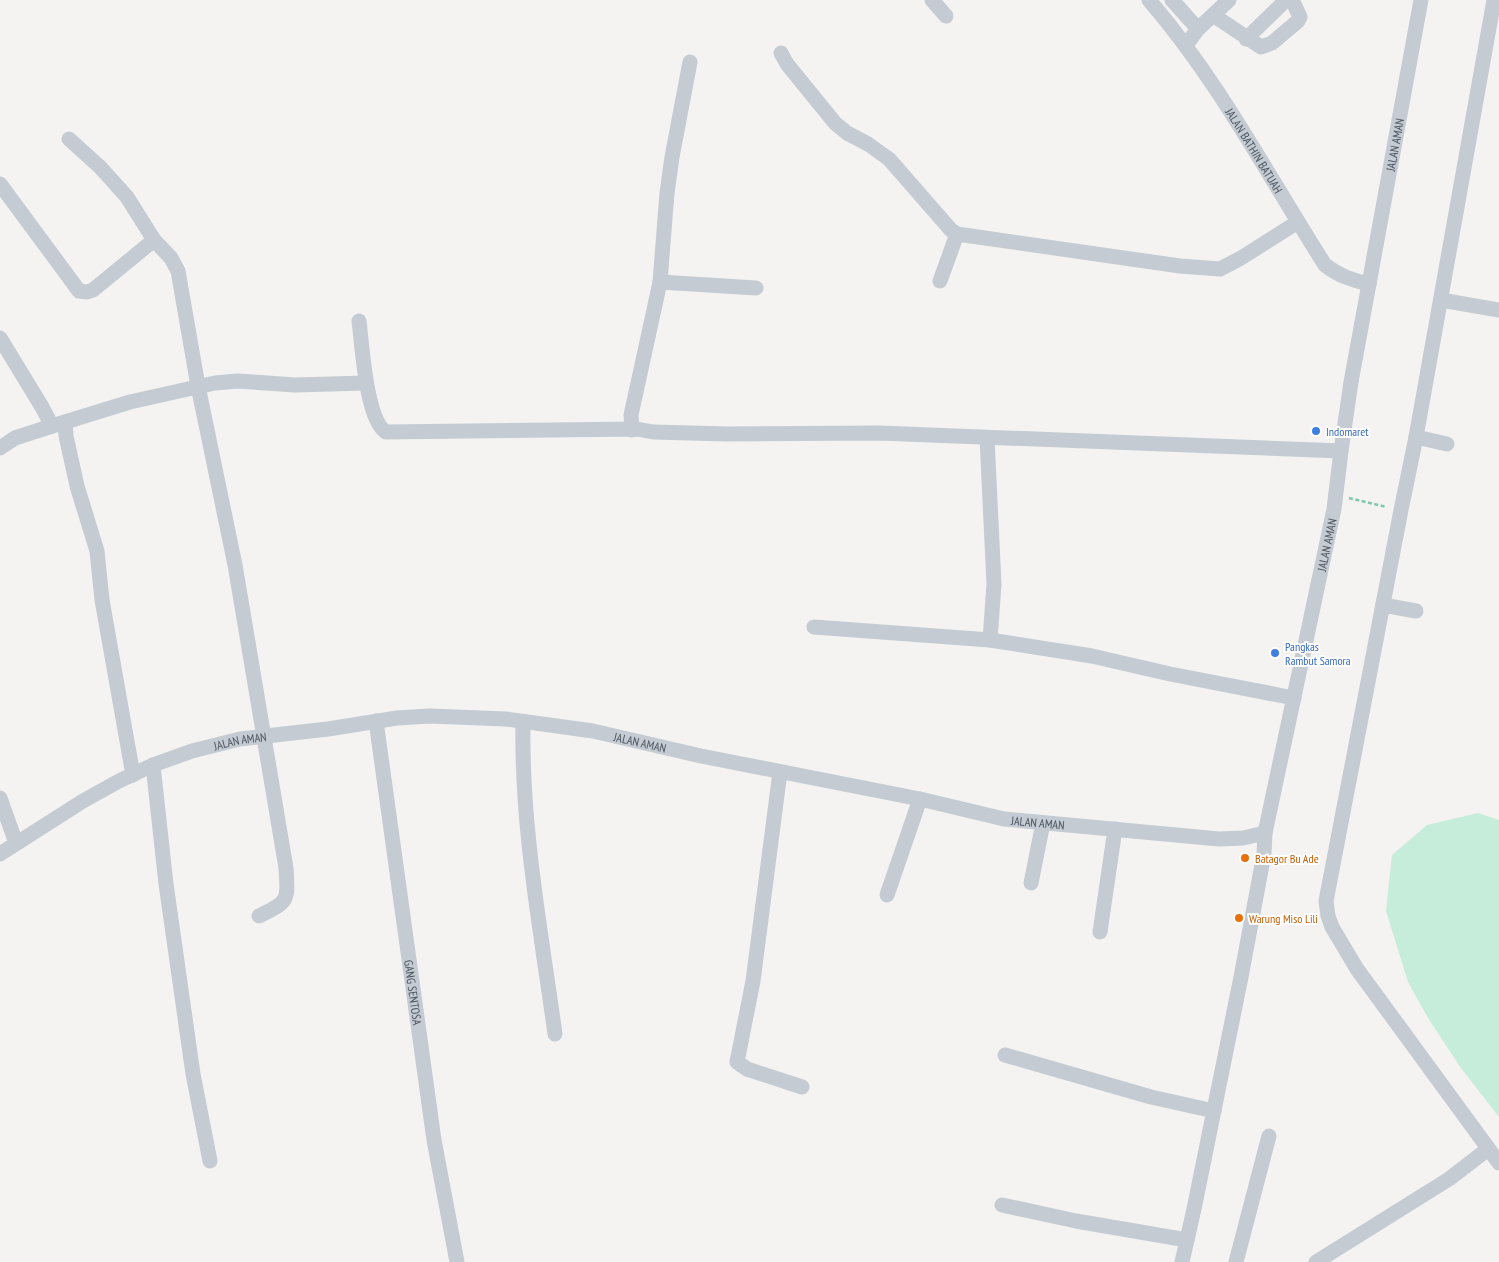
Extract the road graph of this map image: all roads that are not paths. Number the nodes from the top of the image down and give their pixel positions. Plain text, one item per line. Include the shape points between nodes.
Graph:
1 (932, 0) edge
2 (1149, 0) edge
3 (1172, 0) edge
4 (1230, 0) edge
5 (1286, 0) edge
6 (1290, 0) edge
7 (1420, 0) edge
8 (1494, 0) edge
9 (1213, 15) junction
10 (946, 16) dead end
11 (1198, 29) junction
12 (1246, 38) junction
13 (1186, 45) junction
14 (782, 53) dead end
15 (690, 62) dead end
16 (69, 139) dead end
17 (0, 184) edge
18 (1298, 222) junction
19 (957, 234) junction
20 (154, 240) junction
21 (940, 281) dead end
22 (660, 282) junction
23 (1369, 284) junction
24 (756, 288) dead end
25 (1441, 300) junction
26 (1499, 310) edge
27 (359, 320) dead end
28 (0, 338) edge
29 (366, 383) junction
30 (198, 386) junction
31 (59, 424) junction
32 (632, 430) junction
33 (1416, 437) junction
34 (987, 438) junction
35 (1447, 444) dead end
36 (0, 448) edge
37 (1340, 451) junction
38 (1383, 605) junction
39 (1416, 611) dead end
40 (814, 627) dead end
41 (990, 640) junction
42 (1294, 698) junction
43 (376, 721) junction
44 (522, 722) junction
45 (264, 737) junction
46 (153, 764) junction
47 (780, 772) junction
48 (132, 775) junction
49 (0, 798) edge
50 (920, 800) junction
51 (1043, 823) junction
52 (1115, 830) junction
53 (1265, 833) junction
54 (16, 843) junction
55 (0, 854) edge
56 (1031, 882) dead end
57 (887, 894) dead end
58 (259, 916) dead end
59 (1100, 932) dead end
60 (555, 1034) dead end
61 (1005, 1055) dead end
62 (802, 1087) dead end
63 (1214, 1111) junction
64 (1269, 1136) dead end
65 (1488, 1149) junction
66 (210, 1161) dead end
67 (1499, 1163) edge
68 (1002, 1205) dead end
69 (1187, 1240) junction
70 (457, 1262) edge
71 (1182, 1262) edge
72 (1236, 1262) edge
73 (1316, 1262) edge

1 - 10 street
2 - 13 street, JALAN BATHIN BATUAH
3 - 11 street
4 - 9 street
5 - 12 street
6 - 12 street via 1300,17 1272,43 1261,47
7 - 23 street, JALAN AMAN
8 - 25 street
9 - 11 street
9 - 12 street
11 - 13 street
13 - 18 street, JALAN BATHIN BATUAH via 1231,111
14 - 19 street via 787,64 835,123 889,159
15 - 22 street via 670,175
16 - 20 street via 127,197
17 - 20 street via 79,291 93,290
18 - 19 street via 1220,269
18 - 23 street, JALAN BATHIN BATUAH via 1325,265 1336,274
19 - 21 street
20 - 30 street via 172,258 178,271
22 - 24 street
22 - 32 street via 631,415
23 - 37 street, JALAN AMAN
25 - 26 street
25 - 33 street
27 - 29 street
28 - 31 street via 46,413
29 - 30 street via 295,385 238,382
29 - 32 street via 379,426 386,432
30 - 31 street
30 - 45 street via 235,565
31 - 36 street via 15,438
31 - 48 street via 68,443 97,551 102,600
32 - 34 street via 727,434 880,433
33 - 35 street
33 - 38 street
34 - 37 street
34 - 41 street via 994,584
37 - 42 street, JALAN AMAN via 1334,509
38 - 39 street
38 - 65 street via 1326,901 1328,916 1358,969
40 - 41 street
41 - 42 street via 1092,656
42 - 53 street, JALAN AMAN
43 - 44 street, JALAN AMAN via 430,716
43 - 45 street, JALAN AMAN
43 - 70 street, GANG SENTOSA via 434,1140
44 - 47 street, JALAN AMAN via 593,731
44 - 60 street via 526,821
45 - 46 street, JALAN AMAN via 240,739
45 - 58 street via 288,892 280,905
46 - 48 street, JALAN AMAN
46 - 66 street via 193,1074
47 - 50 street, JALAN AMAN
47 - 62 street via 753,981 737,1062
48 - 54 street, JALAN AMAN via 82,801
49 - 54 street
50 - 51 street, JALAN AMAN via 1004,819
50 - 57 street
51 - 52 street, JALAN AMAN
51 - 56 street
52 - 53 street, JALAN AMAN via 1219,839
52 - 59 street
53 - 63 street via 1264,854
54 - 55 street, JALAN AMAN
61 - 63 street via 1151,1097
63 - 69 street
64 - 72 street
65 - 67 street
65 - 73 street via 1449,1179
68 - 69 street
69 - 71 street

